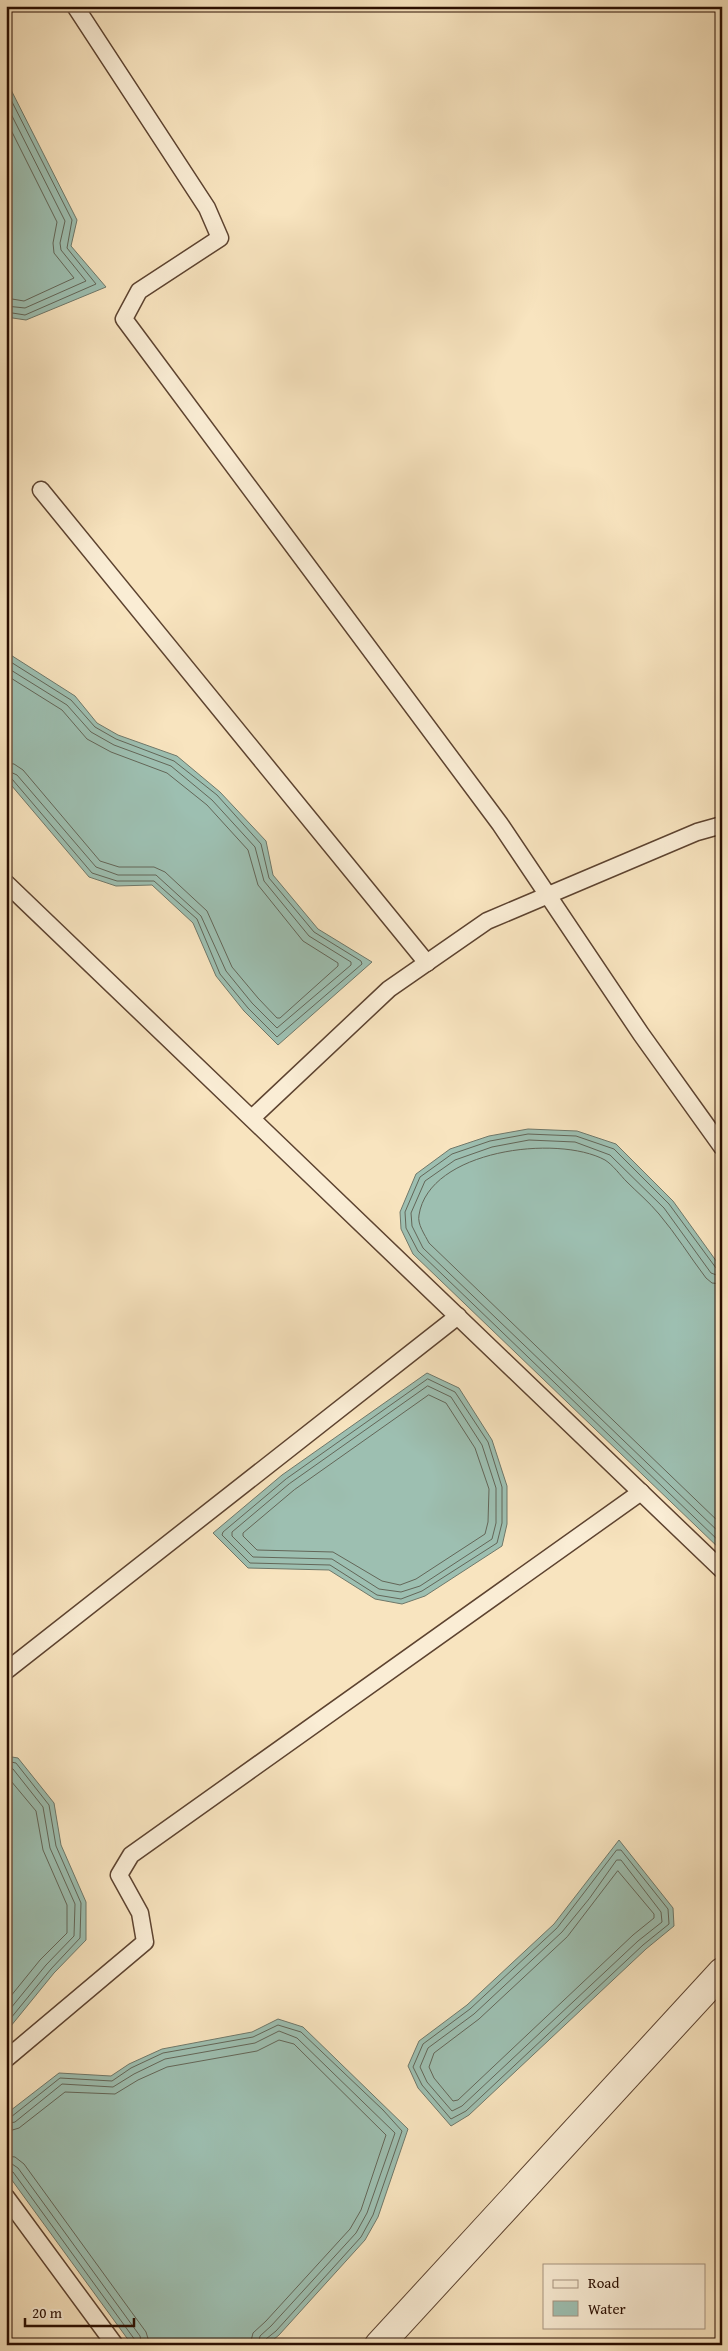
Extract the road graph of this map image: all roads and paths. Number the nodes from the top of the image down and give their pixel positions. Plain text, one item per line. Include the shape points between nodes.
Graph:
1 (75, 6) edge
2 (41, 490) dead end
3 (722, 825) edge
4 (6, 883) edge
5 (548, 894) junction
6 (428, 963) junction
7 (252, 1118) junction
8 (722, 1147) edge
9 (458, 1316) junction
10 (640, 1492) junction
11 (722, 1570) edge
12 (6, 1671) edge
13 (722, 1972) edge
14 (6, 2059) edge
15 (6, 2197) edge
16 (115, 2345) edge
17 (379, 2345) edge

1 - 5 lane via 207,208 220,238 138,291 124,319 494,816
2 - 6 lane
3 - 5 lane via 697,832
4 - 7 lane
5 - 6 lane via 487,921
5 - 8 lane via 641,1034
6 - 7 lane via 389,988
7 - 9 lane
9 - 10 lane
9 - 12 lane
10 - 11 lane
10 - 14 lane via 131,1855 120,1875 140,1913 145,1942
13 - 17 street
15 - 16 lane

